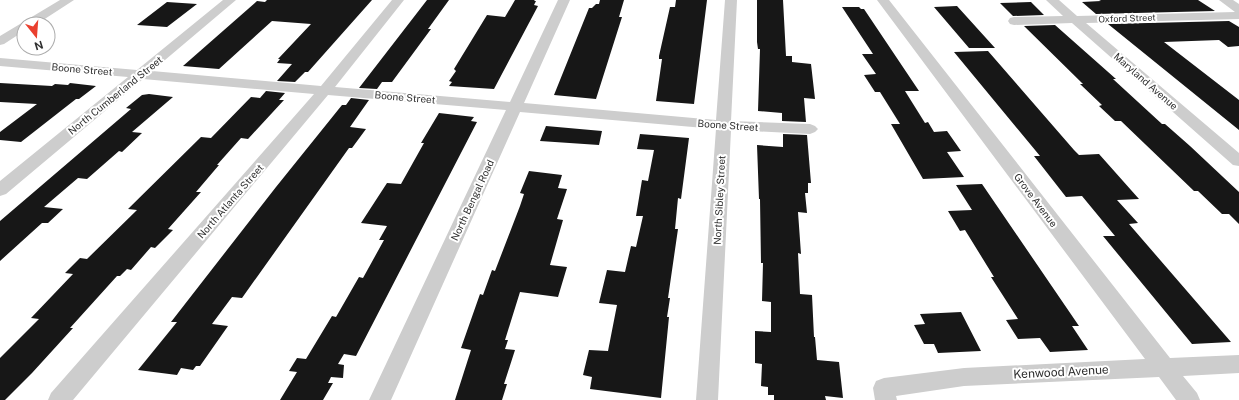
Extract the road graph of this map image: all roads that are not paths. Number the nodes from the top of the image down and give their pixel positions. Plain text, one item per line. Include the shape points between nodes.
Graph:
1 (68, 0) edge
2 (230, 0) edge
3 (398, 0) edge
4 (564, 0) edge
5 (731, 0) edge
6 (883, 0) edge
7 (1052, 0) edge
8 (1225, 0) edge
9 (1239, 9) edge
10 (1239, 15) edge
11 (41, 16) edge
12 (1075, 20) junction
13 (1014, 21) dead end
14 (16, 31) edge
15 (0, 41) edge
16 (0, 62) edge
17 (141, 74) junction
18 (325, 90) junction
19 (516, 107) junction
20 (724, 125) junction
21 (810, 129) dead end
22 (1239, 161) edge
23 (0, 190) edge
24 (1239, 364) edge
25 (1164, 368) junction
26 (885, 394) edge
27 (59, 400) edge
28 (380, 400) edge
29 (707, 400) edge
30 (1189, 400) edge

1 - 11 street
2 - 17 street, North Cumberland Street
3 - 18 street, North Atlanta Street
4 - 19 street, North Bengal Road
5 - 20 street, North Sibley Street
6 - 25 street, Grove Avenue
7 - 12 street, Maryland Avenue
8 - 9 street
10 - 12 street, Oxford Street
12 - 13 street, Oxford Street
12 - 22 street, Maryland Avenue
14 - 15 street
16 - 17 street, Boone Street
17 - 18 street, Boone Street
17 - 23 street, North Cumberland Street
18 - 19 street, Boone Street
18 - 27 street, North Atlanta Street
19 - 20 street, Boone Street
19 - 28 street, North Bengal Road
20 - 21 street, Boone Street
20 - 29 street, North Sibley Street
24 - 25 street, Kenwood Avenue
25 - 26 street, Kenwood Avenue via 964,377
25 - 30 street, Grove Avenue

